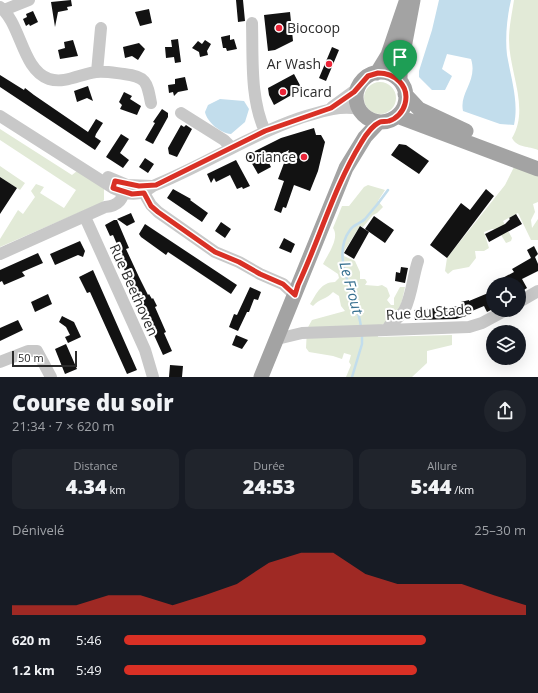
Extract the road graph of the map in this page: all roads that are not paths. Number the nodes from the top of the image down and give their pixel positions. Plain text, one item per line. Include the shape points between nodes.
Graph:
1 (29, 0) edge
2 (406, 0) edge
3 (413, 0) edge
4 (2, 9) edge
5 (252, 23) dead end
6 (101, 28) dead end
7 (97, 72) junction
8 (378, 73) junction
9 (358, 88) junction
10 (403, 88) junction
11 (151, 103) dead end
12 (0, 108) edge
13 (331, 108) junction
14 (360, 112) junction
15 (181, 113) dead end
16 (0, 116) edge
17 (397, 116) junction
18 (379, 122) junction
19 (265, 131) junction
20 (231, 148) junction
21 (538, 160) edge
22 (346, 168) junction
23 (538, 169) edge
24 (120, 187) junction
25 (149, 190) junction
26 (85, 217) junction
27 (0, 254) edge
28 (418, 261) dead end
29 (538, 291) edge
30 (295, 295) junction
31 (526, 298) edge
32 (493, 317) edge
33 (284, 322) junction
34 (387, 330) junction
35 (302, 333) junction
36 (277, 339) junction
37 (0, 362) edge
38 (51, 377) edge
39 (153, 377) edge
40 (262, 377) edge

1 - 4 street
2 - 8 main road via 388,55
3 - 10 main road via 400,69
4 - 7 street via 40,74 48,79 63,80
5 - 19 street via 256,100 259,118
6 - 7 street
7 - 11 street via 141,77 146,83
8 - 9 main road via 364,79
8 - 10 main road via 393,76
9 - 13 street
9 - 14 main road via 356,95
10 - 17 main road via 405,104
10 - 21 main road via 415,106 429,115
12 - 24 street
13 - 14 street via 344,107
13 - 19 street
14 - 18 main road
14 - 22 main road
15 - 20 street via 224,140
16 - 24 street
17 - 18 main road via 389,121
17 - 23 main road
18 - 22 main road via 365,137
19 - 20 street
20 - 25 street
22 - 30 main road
24 - 25 street
24 - 26 street via 105,208
25 - 30 street via 151,206 158,212 215,252 283,284
26 - 27 street
26 - 39 street, Rue Beethoven via 147,356
28 - 34 street via 405,310
29 - 31 street
30 - 33 main road
32 - 34 street, Rue du Stade via 469,327
33 - 35 street
33 - 36 main road
34 - 35 street, Rue du Stade
35 - 36 street, Rue du Stade
36 - 40 main road
37 - 38 street via 28,351 37,351

